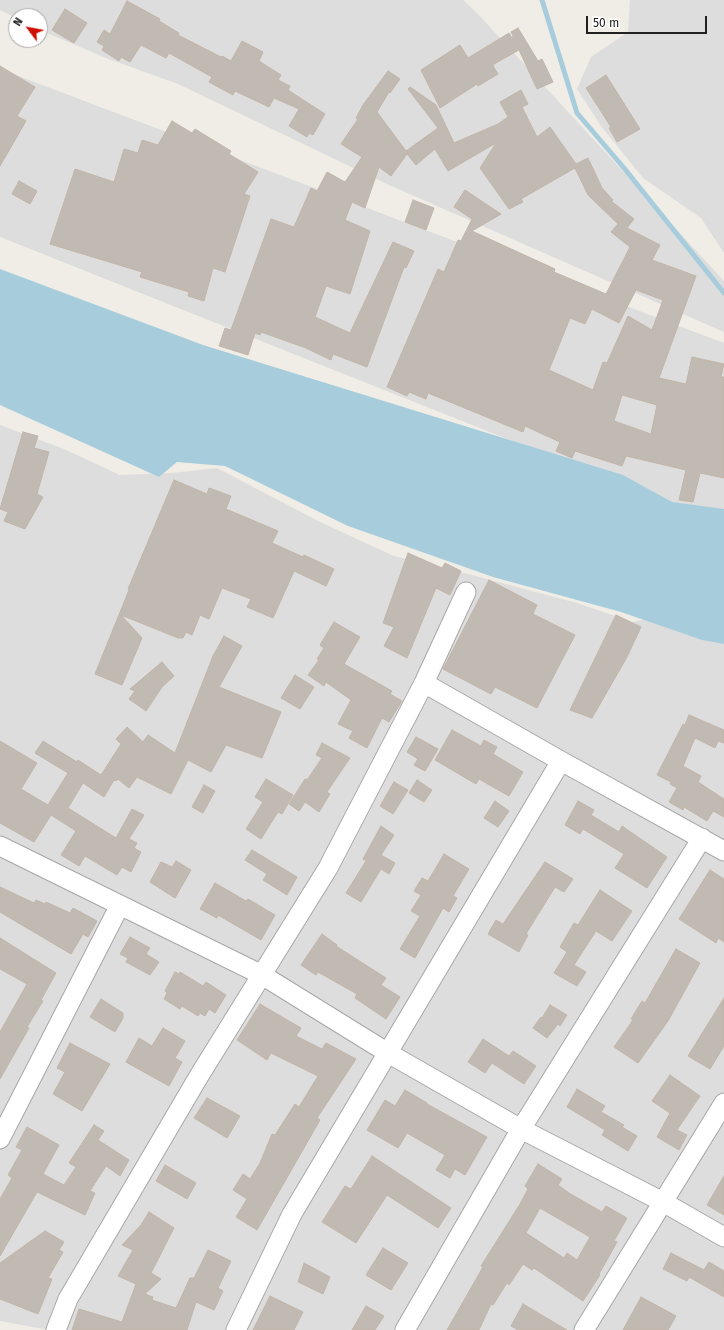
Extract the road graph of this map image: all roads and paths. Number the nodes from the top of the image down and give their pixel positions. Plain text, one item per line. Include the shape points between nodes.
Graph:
1 (466, 592) dead end
2 (424, 683) junction
3 (561, 762) junction
4 (702, 838) junction
5 (724, 851) edge
6 (2, 852) edge
7 (120, 905) junction
8 (262, 975) junction
9 (388, 1053) junction
10 (724, 1103) edge
11 (521, 1129) junction
12 (0, 1139) edge
13 (663, 1202) junction
14 (724, 1237) edge
15 (56, 1330) edge
16 (236, 1330) edge
17 (405, 1330) edge
18 (584, 1330) edge

1 - 2 street
2 - 3 street
2 - 8 street via 328,868
3 - 4 street
3 - 9 street
4 - 5 street
4 - 11 street
6 - 7 street
7 - 8 street
7 - 12 street
8 - 9 street
8 - 15 street via 199,1076 72,1292
9 - 11 street
9 - 16 street via 292,1214
10 - 13 street
11 - 13 street
11 - 17 street
13 - 14 street
13 - 18 street

